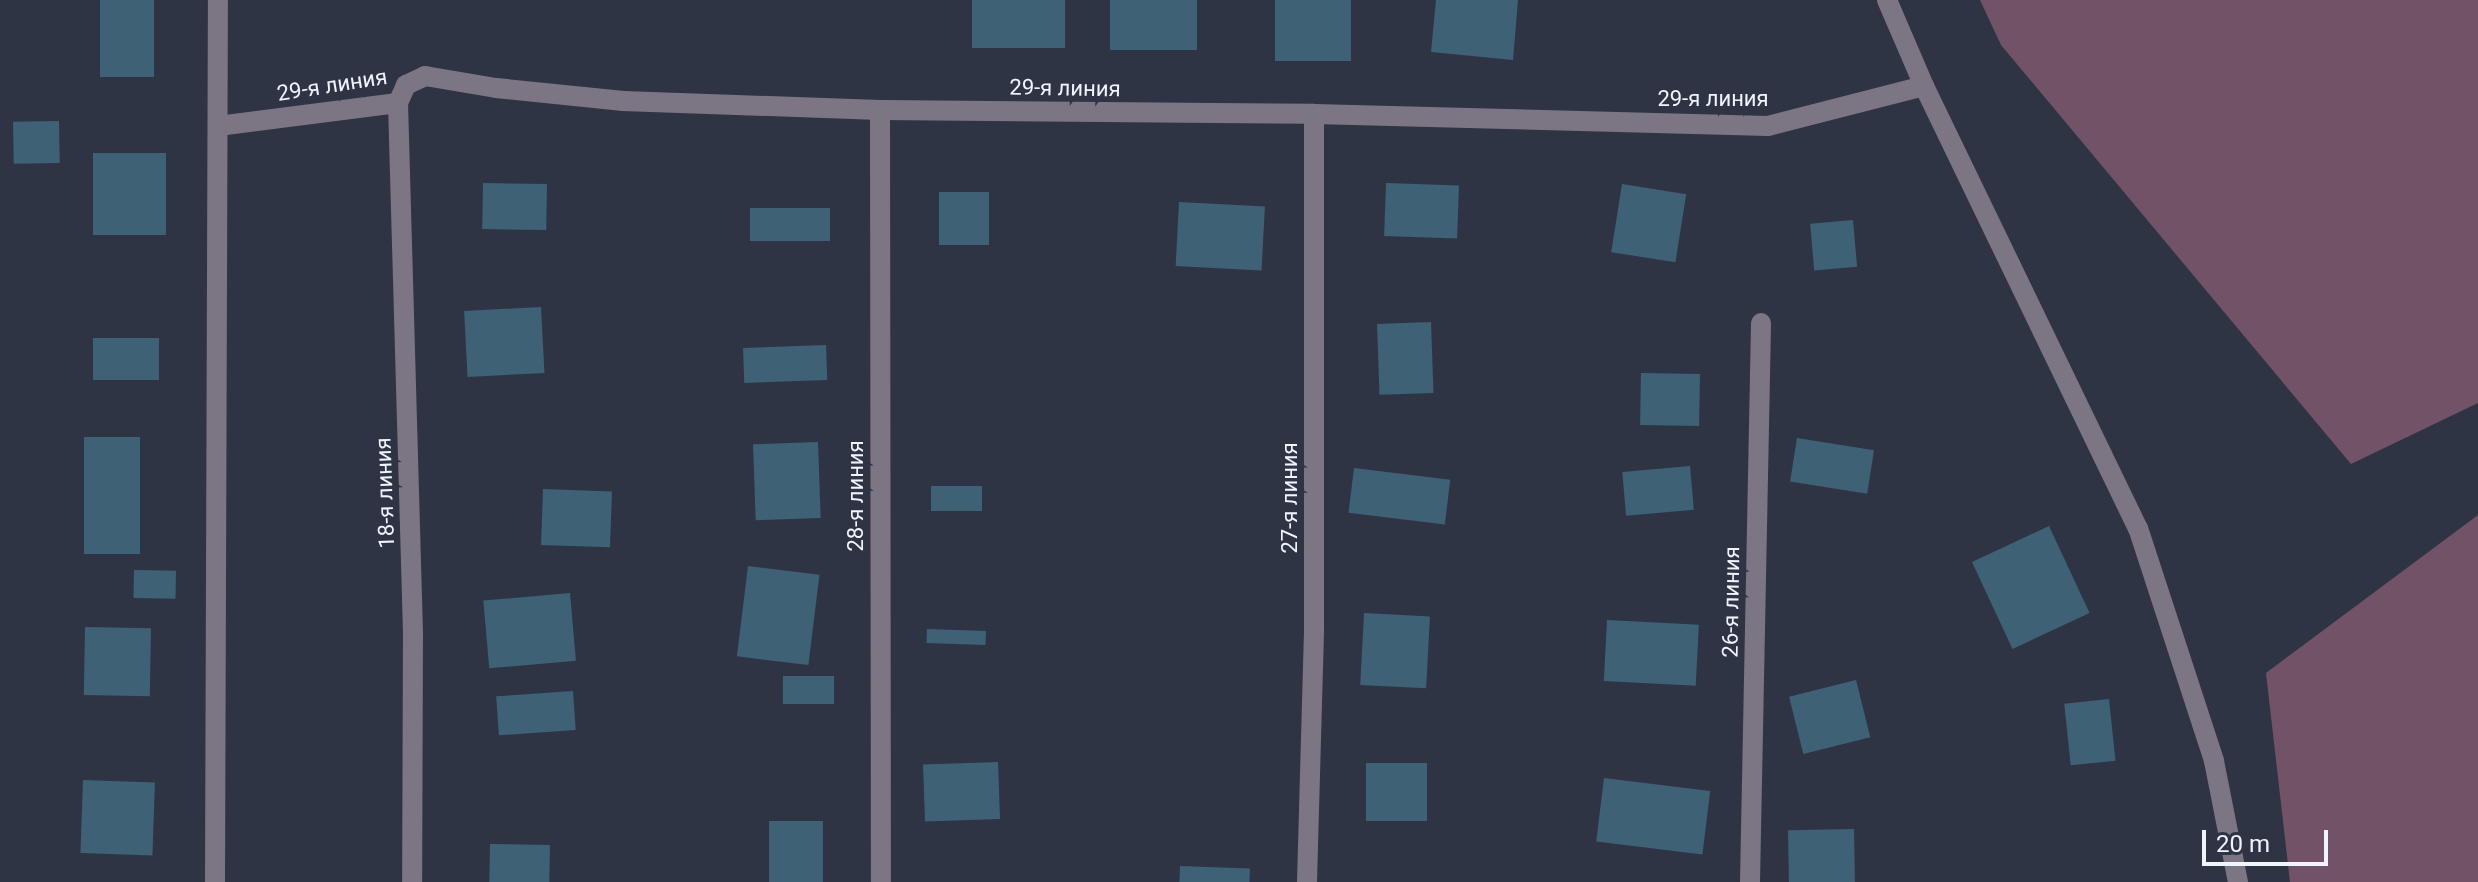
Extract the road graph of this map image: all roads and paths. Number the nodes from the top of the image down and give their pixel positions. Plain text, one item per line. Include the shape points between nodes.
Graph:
1 (218, 0) edge
2 (1887, 0) edge
3 (1924, 86) junction
4 (398, 103) junction
5 (880, 110) junction
6 (1314, 114) junction
7 (218, 126) junction
8 (1761, 323) dead end
9 (215, 882) edge
10 (412, 882) edge
11 (881, 882) edge
12 (1307, 882) edge
13 (1750, 882) edge
14 (2238, 882) edge

1 - 7 street
2 - 3 street
3 - 6 street, 29-я линия via 1768,126
3 - 14 street via 2138,528 2214,761
4 - 5 street, 29-я линия via 406,85 425,76 623,101
4 - 7 street, 29-я линия
4 - 10 street, 18-я линия via 413,633
5 - 6 street, 29-я линия
5 - 11 street, 28-я линия
6 - 12 street, 27-я линия via 1314,628
7 - 9 street
8 - 13 street, 26-я линия

